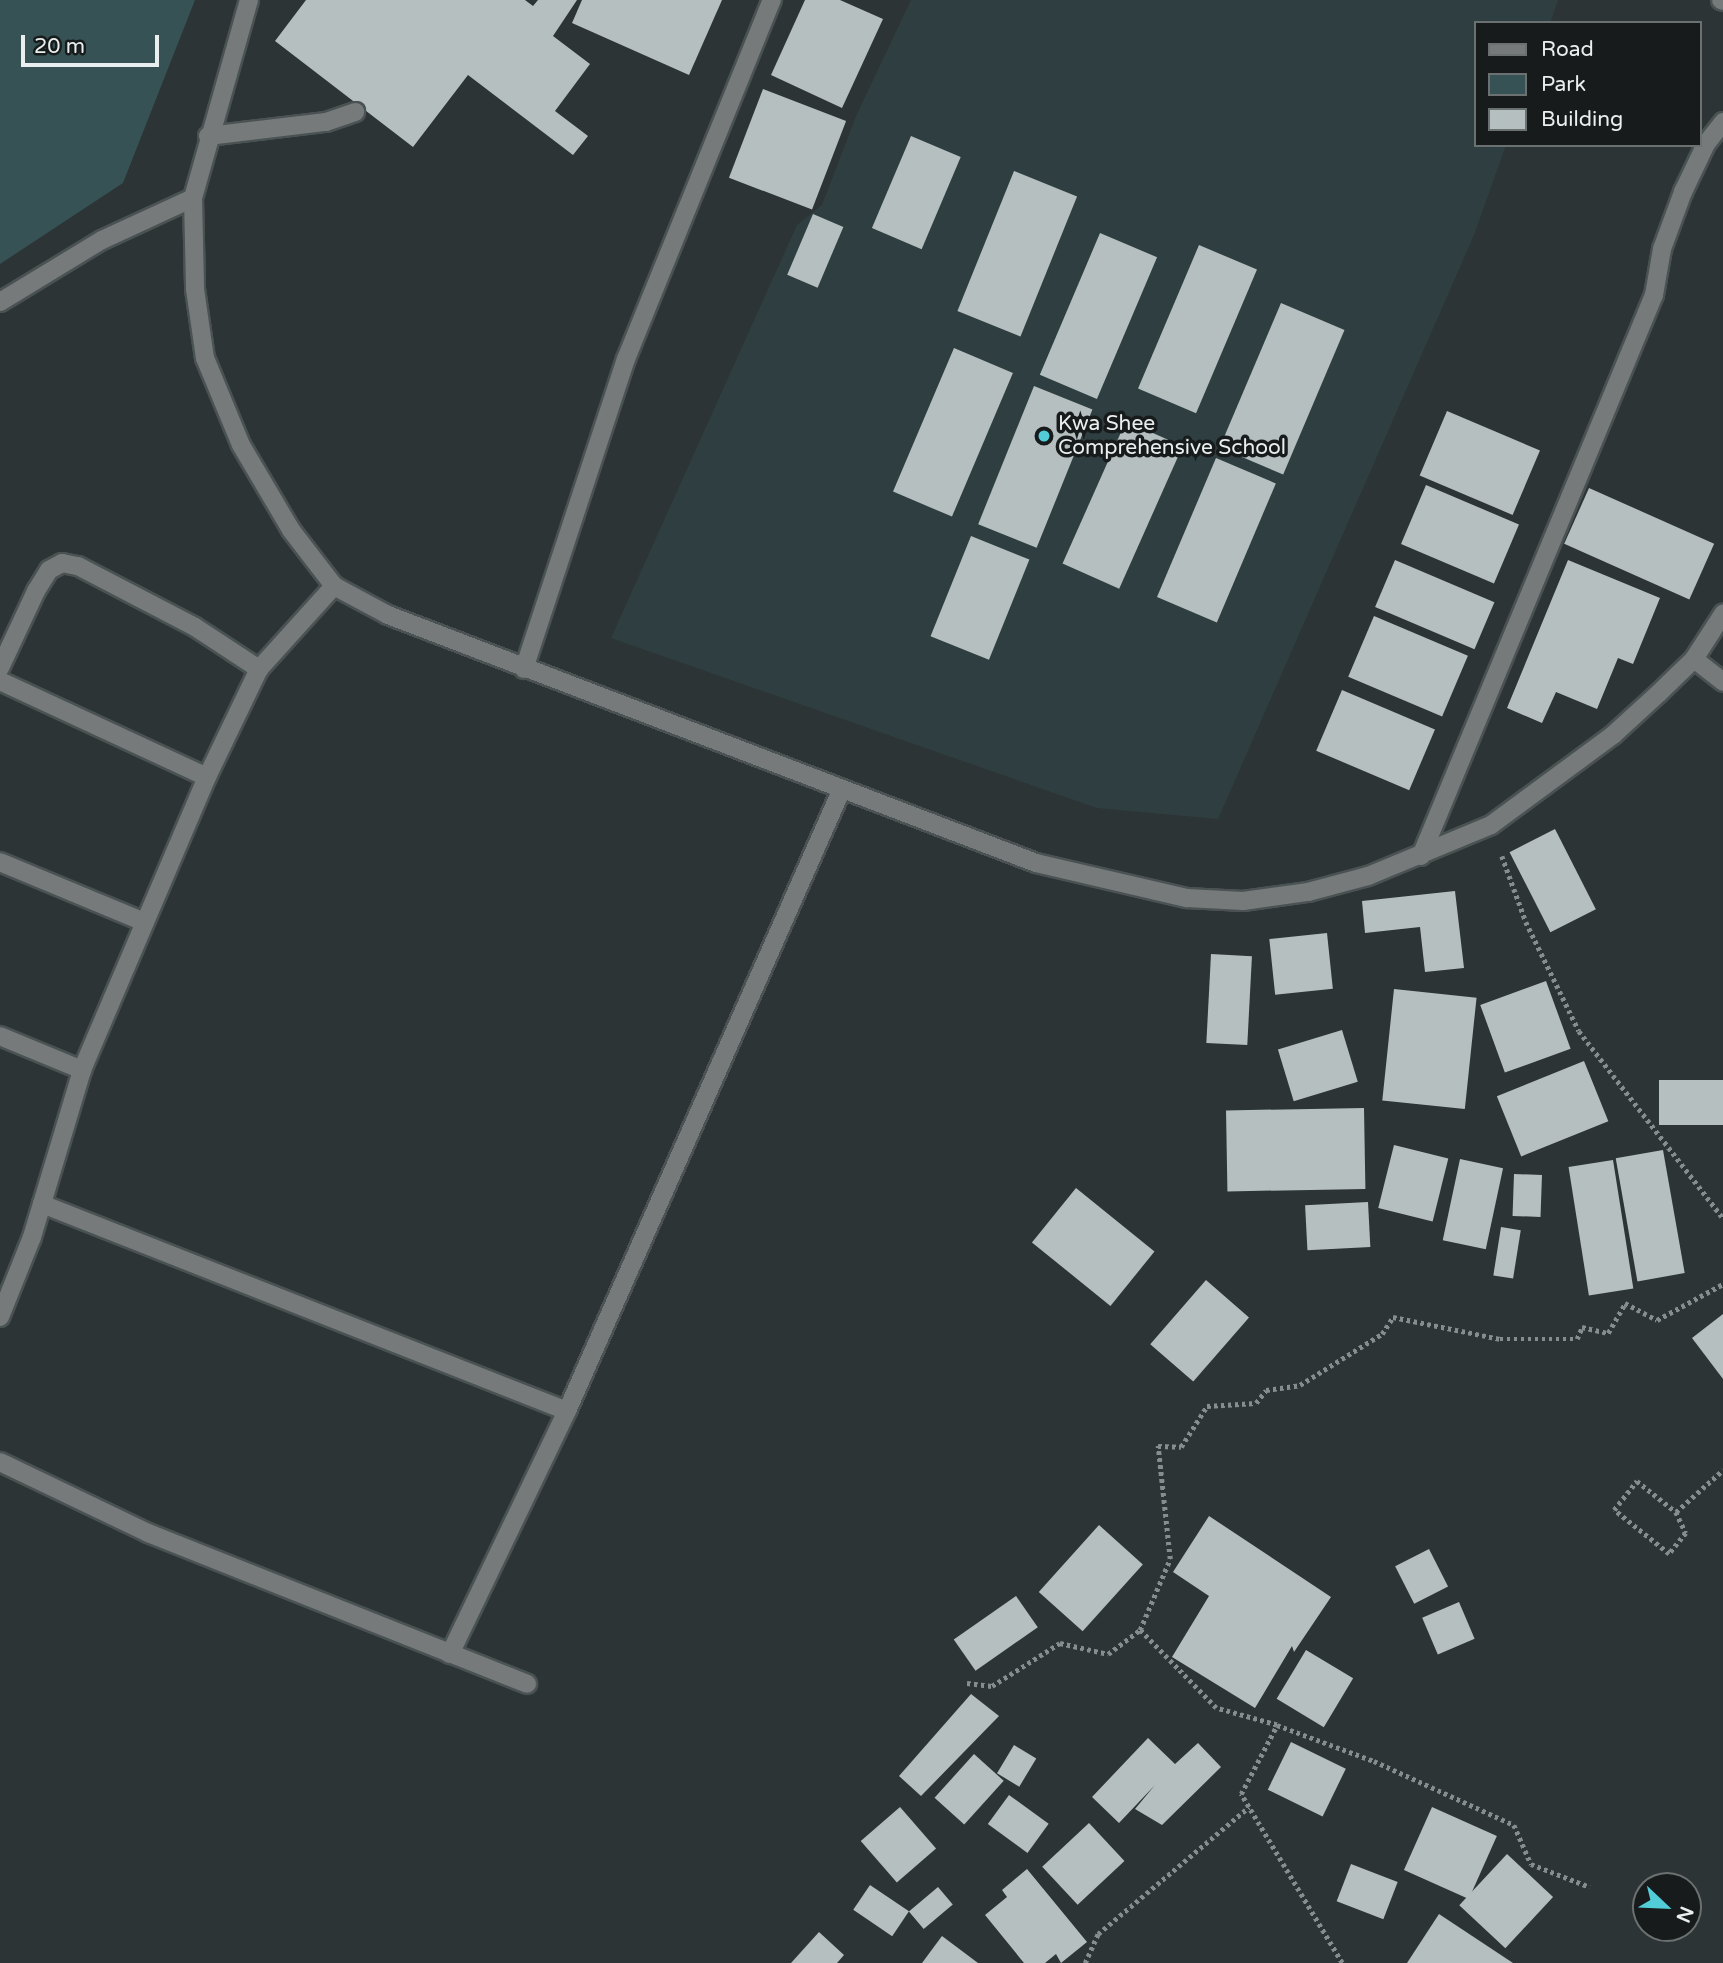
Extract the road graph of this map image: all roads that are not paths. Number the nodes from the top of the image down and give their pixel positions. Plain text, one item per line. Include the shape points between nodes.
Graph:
1 (250, 0) edge
2 (772, 0) edge
3 (355, 112) dead end
4 (1723, 121) edge
5 (208, 136) junction
6 (193, 198) junction
7 (0, 302) edge
8 (334, 586) junction
9 (1723, 614) edge
10 (1694, 659) junction
11 (0, 668) edge
12 (259, 669) junction
13 (524, 669) junction
14 (0, 681) edge
15 (1723, 682) edge
16 (207, 777) junction
17 (842, 791) junction
18 (1421, 856) junction
19 (0, 862) edge
20 (144, 922) junction
21 (0, 1036) edge
22 (82, 1070) junction
23 (42, 1204) junction
24 (0, 1317) edge
25 (567, 1410) junction
26 (0, 1462) edge
27 (450, 1654) junction
28 (527, 1684) dead end

1 - 5 street
2 - 13 street via 626,359
3 - 5 street via 326,122
4 - 18 street via 1706,144 1683,192 1662,250 1654,295
5 - 6 street
6 - 7 street via 102,240
6 - 8 street via 195,289 205,358 217,393 271,497
8 - 12 street
8 - 13 street via 388,615
9 - 10 street
10 - 15 street
10 - 18 street via 1612,735 1491,825
11 - 12 street via 36,591 49,570 62,563 78,566 195,627
12 - 16 street
13 - 17 street
14 - 16 street
16 - 20 street
17 - 18 street via 1036,863 1187,898 1243,901 1308,892
17 - 25 street
19 - 20 street
20 - 22 street
21 - 22 street
22 - 23 street
23 - 24 street
23 - 25 street
25 - 27 street
26 - 27 street via 148,1533
27 - 28 street

